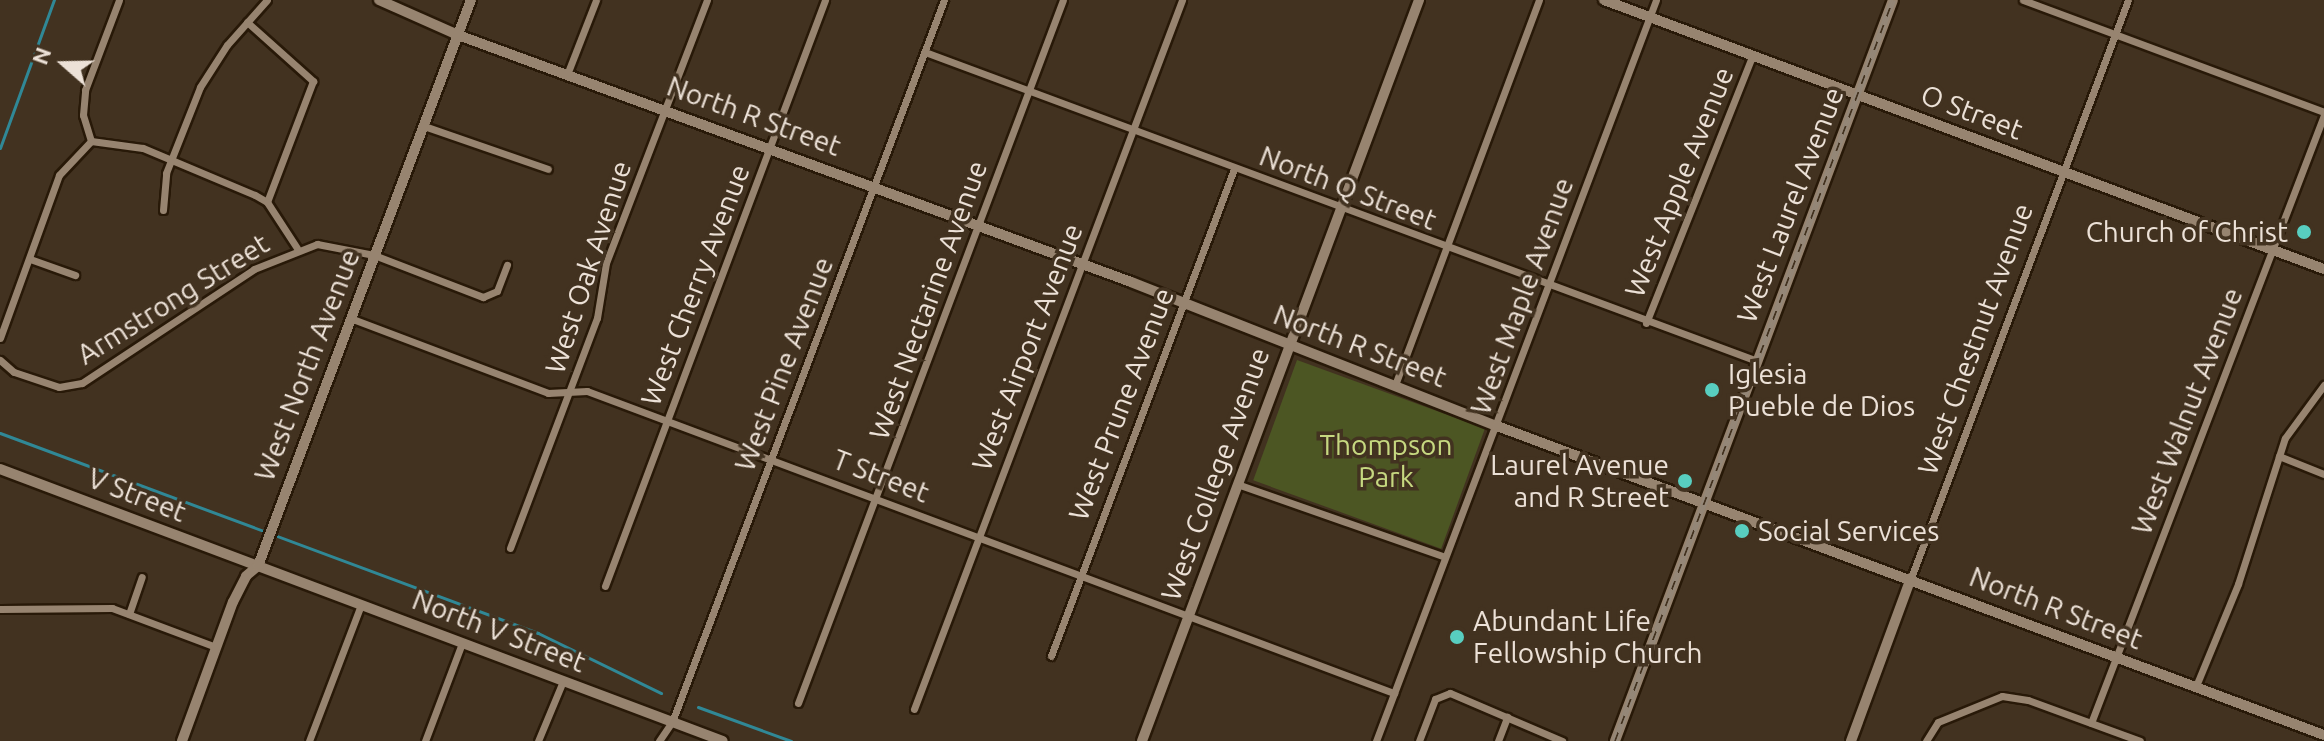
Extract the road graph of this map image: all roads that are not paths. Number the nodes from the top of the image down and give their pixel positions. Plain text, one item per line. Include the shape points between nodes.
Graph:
1 (119, 0) edge
2 (267, 0) edge
3 (379, 0) edge
4 (471, 0) edge
5 (596, 0) edge
6 (707, 0) edge
7 (825, 0) edge
8 (944, 0) edge
9 (1063, 0) edge
10 (1182, 0) edge
11 (1419, 0) edge
12 (1539, 0) edge
13 (1604, 0) edge
14 (1656, 0) edge
15 (1893, 0) edge
16 (2023, 0) edge
17 (2128, 0) edge
18 (1650, 17) junction
19 (247, 22) junction
20 (2115, 32) junction
21 (458, 35) junction
22 (925, 52) junction
23 (1752, 57) junction
24 (568, 72) junction
25 (1029, 92) junction
26 (1858, 95) junction
27 (666, 110) junction
28 (2324, 113) edge
29 (424, 126) junction
30 (1133, 130) junction
31 (91, 141) junction
32 (770, 147) junction
33 (171, 159) junction
34 (548, 169) dead end
35 (1234, 169) junction
36 (2063, 172) junction
37 (874, 187) junction
38 (267, 202) junction
39 (163, 210) dead end
40 (1341, 210) junction
41 (979, 226) junction
42 (297, 248) junction
43 (1446, 248) junction
44 (2273, 250) junction
45 (374, 255) junction
46 (30, 259) junction
47 (1081, 264) junction
48 (507, 265) dead end
49 (2324, 269) edge
50 (75, 275) dead end
51 (1548, 286) junction
52 (1183, 302) junction
53 (350, 318) junction
54 (1646, 323) junction
55 (0, 338) edge
56 (1289, 346) junction
57 (0, 360) edge
58 (1757, 361) junction
59 (1395, 385) junction
60 (2324, 385) edge
61 (571, 390) junction
62 (667, 421) junction
63 (1497, 426) junction
64 (2279, 456) junction
65 (772, 459) junction
66 (0, 469) edge
67 (2324, 474) edge
68 (1237, 484) junction
69 (878, 499) junction
70 (1705, 501) junction
71 (979, 536) junction
72 (510, 548) dead end
73 (1445, 557) junction
74 (258, 566) junction
75 (1080, 576) junction
76 (142, 577) dead end
77 (1911, 578) junction
78 (605, 586) dead end
79 (361, 605) junction
80 (0, 609) edge
81 (129, 614) junction
82 (1187, 618) junction
83 (462, 643) junction
84 (216, 647) junction
85 (1051, 656) dead end
86 (2116, 656) junction
87 (563, 681) junction
88 (2196, 686) junction
89 (1394, 693) junction
90 (798, 703) dead end
91 (914, 709) dead end
92 (1507, 717) junction
93 (672, 722) junction
94 (2091, 723) junction
95 (2324, 735) edge
96 (1852, 738) edge
97 (182, 741) edge
98 (309, 741) edge
99 (425, 741) edge
100 (538, 741) edge
101 (659, 741) edge
102 (723, 741) edge
103 (1142, 741) edge
104 (1376, 741) edge
105 (1419, 741) edge
106 (1498, 741) edge
107 (1562, 741) edge
108 (1615, 741) edge
109 (1864, 741) edge
110 (1926, 741) edge
111 (2140, 741) edge

1 - 31 street via 85,90 83,115
2 - 19 street
3 - 21 street, North R Street
4 - 21 street, West North Avenue
5 - 24 street
6 - 27 street, West Oak Avenue
7 - 32 street, West Cherry Avenue
8 - 22 street, West Pine Avenue
9 - 25 street, West Nectarine Avenue
10 - 30 street, West Airport Avenue
11 - 40 street, West College Avenue
12 - 43 street
13 - 18 street, O Street
14 - 18 street, West Maple Avenue
15 - 26 street, West Laurel Avenue
16 - 20 street
17 - 20 street, West Chestnut Avenue
18 - 23 street, O Street
18 - 51 street, West Maple Avenue
19 - 33 street via 200,87
19 - 38 street via 313,81
20 - 28 street
20 - 36 street, West Chestnut Avenue
21 - 24 street, North R Street
21 - 29 street, West North Avenue
22 - 25 street, North Q Street
22 - 37 street, West Pine Avenue
23 - 26 street, O Street
23 - 54 street, West Apple Avenue
24 - 27 street, North R Street
25 - 30 street, North Q Street
25 - 41 street, West Nectarine Avenue
26 - 36 street, O Street
26 - 58 street, West Laurel Avenue
27 - 32 street, North R Street
27 - 61 street, West Oak Avenue via 606,263 597,318
28 - 44 street, West Walnut Avenue
29 - 34 street
29 - 45 street, West North Avenue
30 - 35 street, North Q Street
30 - 47 street, West Airport Avenue
31 - 33 street via 131,145
31 - 46 street via 59,175
32 - 37 street, North R Street
32 - 62 street, West Cherry Avenue
33 - 38 street
33 - 39 street via 161,191
35 - 40 street, North Q Street
35 - 52 street, West Prune Avenue
36 - 44 street, O Street
36 - 77 street, West Chestnut Avenue
37 - 41 street, North R Street
37 - 65 street, West Pine Avenue
38 - 42 street
40 - 43 street, North Q Street
40 - 56 street, West College Avenue
41 - 47 street, North R Street
41 - 69 street, West Nectarine Avenue
42 - 45 street, Armstrong Street via 327,245
42 - 57 street, Armstrong Street via 254,269 82,383 59,387 14,372
43 - 51 street, North Q Street
43 - 59 street
44 - 49 street, O Street
44 - 86 street, West Walnut Avenue
45 - 48 street, Armstrong Street via 483,297 497,291
45 - 53 street, West North Avenue
46 - 50 street
46 - 55 street
47 - 52 street, North R Street
47 - 71 street, West Airport Avenue
51 - 54 street, North Q Street
51 - 63 street, West Maple Avenue
52 - 56 street, North R Street
52 - 75 street, West Prune Avenue
53 - 61 street, T Street via 548,393
53 - 74 street, West North Avenue
54 - 58 street, North Q Street via 1662,324
56 - 59 street, North R Street
56 - 68 street, West College Avenue
58 - 70 street, West Laurel Avenue
59 - 63 street, North R Street
60 - 64 street via 2294,420
61 - 62 street, T Street
61 - 72 street, West Oak Avenue
62 - 65 street, T Street
62 - 78 street, West Cherry Avenue
63 - 70 street, North R Street
63 - 73 street, West Maple Avenue
64 - 67 street
64 - 88 street via 2238,584
65 - 69 street, T Street
65 - 93 street, West Pine Avenue
66 - 74 street, V Street
68 - 73 street
68 - 82 street, West College Avenue
69 - 71 street, T Street
69 - 90 street, West Nectarine Avenue
70 - 77 street, North R Street
70 - 108 street, West Laurel Avenue
71 - 75 street, T Street
71 - 91 street, West Airport Avenue
73 - 89 street, West Maple Avenue
74 - 79 street, North V Street
74 - 84 street, West North Avenue via 246,576
75 - 82 street, T Street
75 - 85 street, West Prune Avenue
76 - 81 street
77 - 86 street, North R Street
77 - 96 street, West Chestnut Avenue
79 - 83 street, North V Street
79 - 98 street
80 - 81 street via 97,606
81 - 84 street
82 - 89 street, T Street
82 - 103 street, West College Avenue
83 - 87 street, North V Street
83 - 99 street
84 - 97 street, West North Avenue
86 - 88 street, North R Street
86 - 94 street, West Walnut Avenue
87 - 93 street, North V Street
87 - 100 street
88 - 95 street, North R Street
89 - 104 street, West Maple Avenue
92 - 105 street via 1450,693 1435,699
92 - 106 street
92 - 107 street
93 - 101 street, West Pine Avenue
93 - 102 street, North V Street
94 - 110 street via 2002,696 1938,722
94 - 111 street
96 - 109 street

